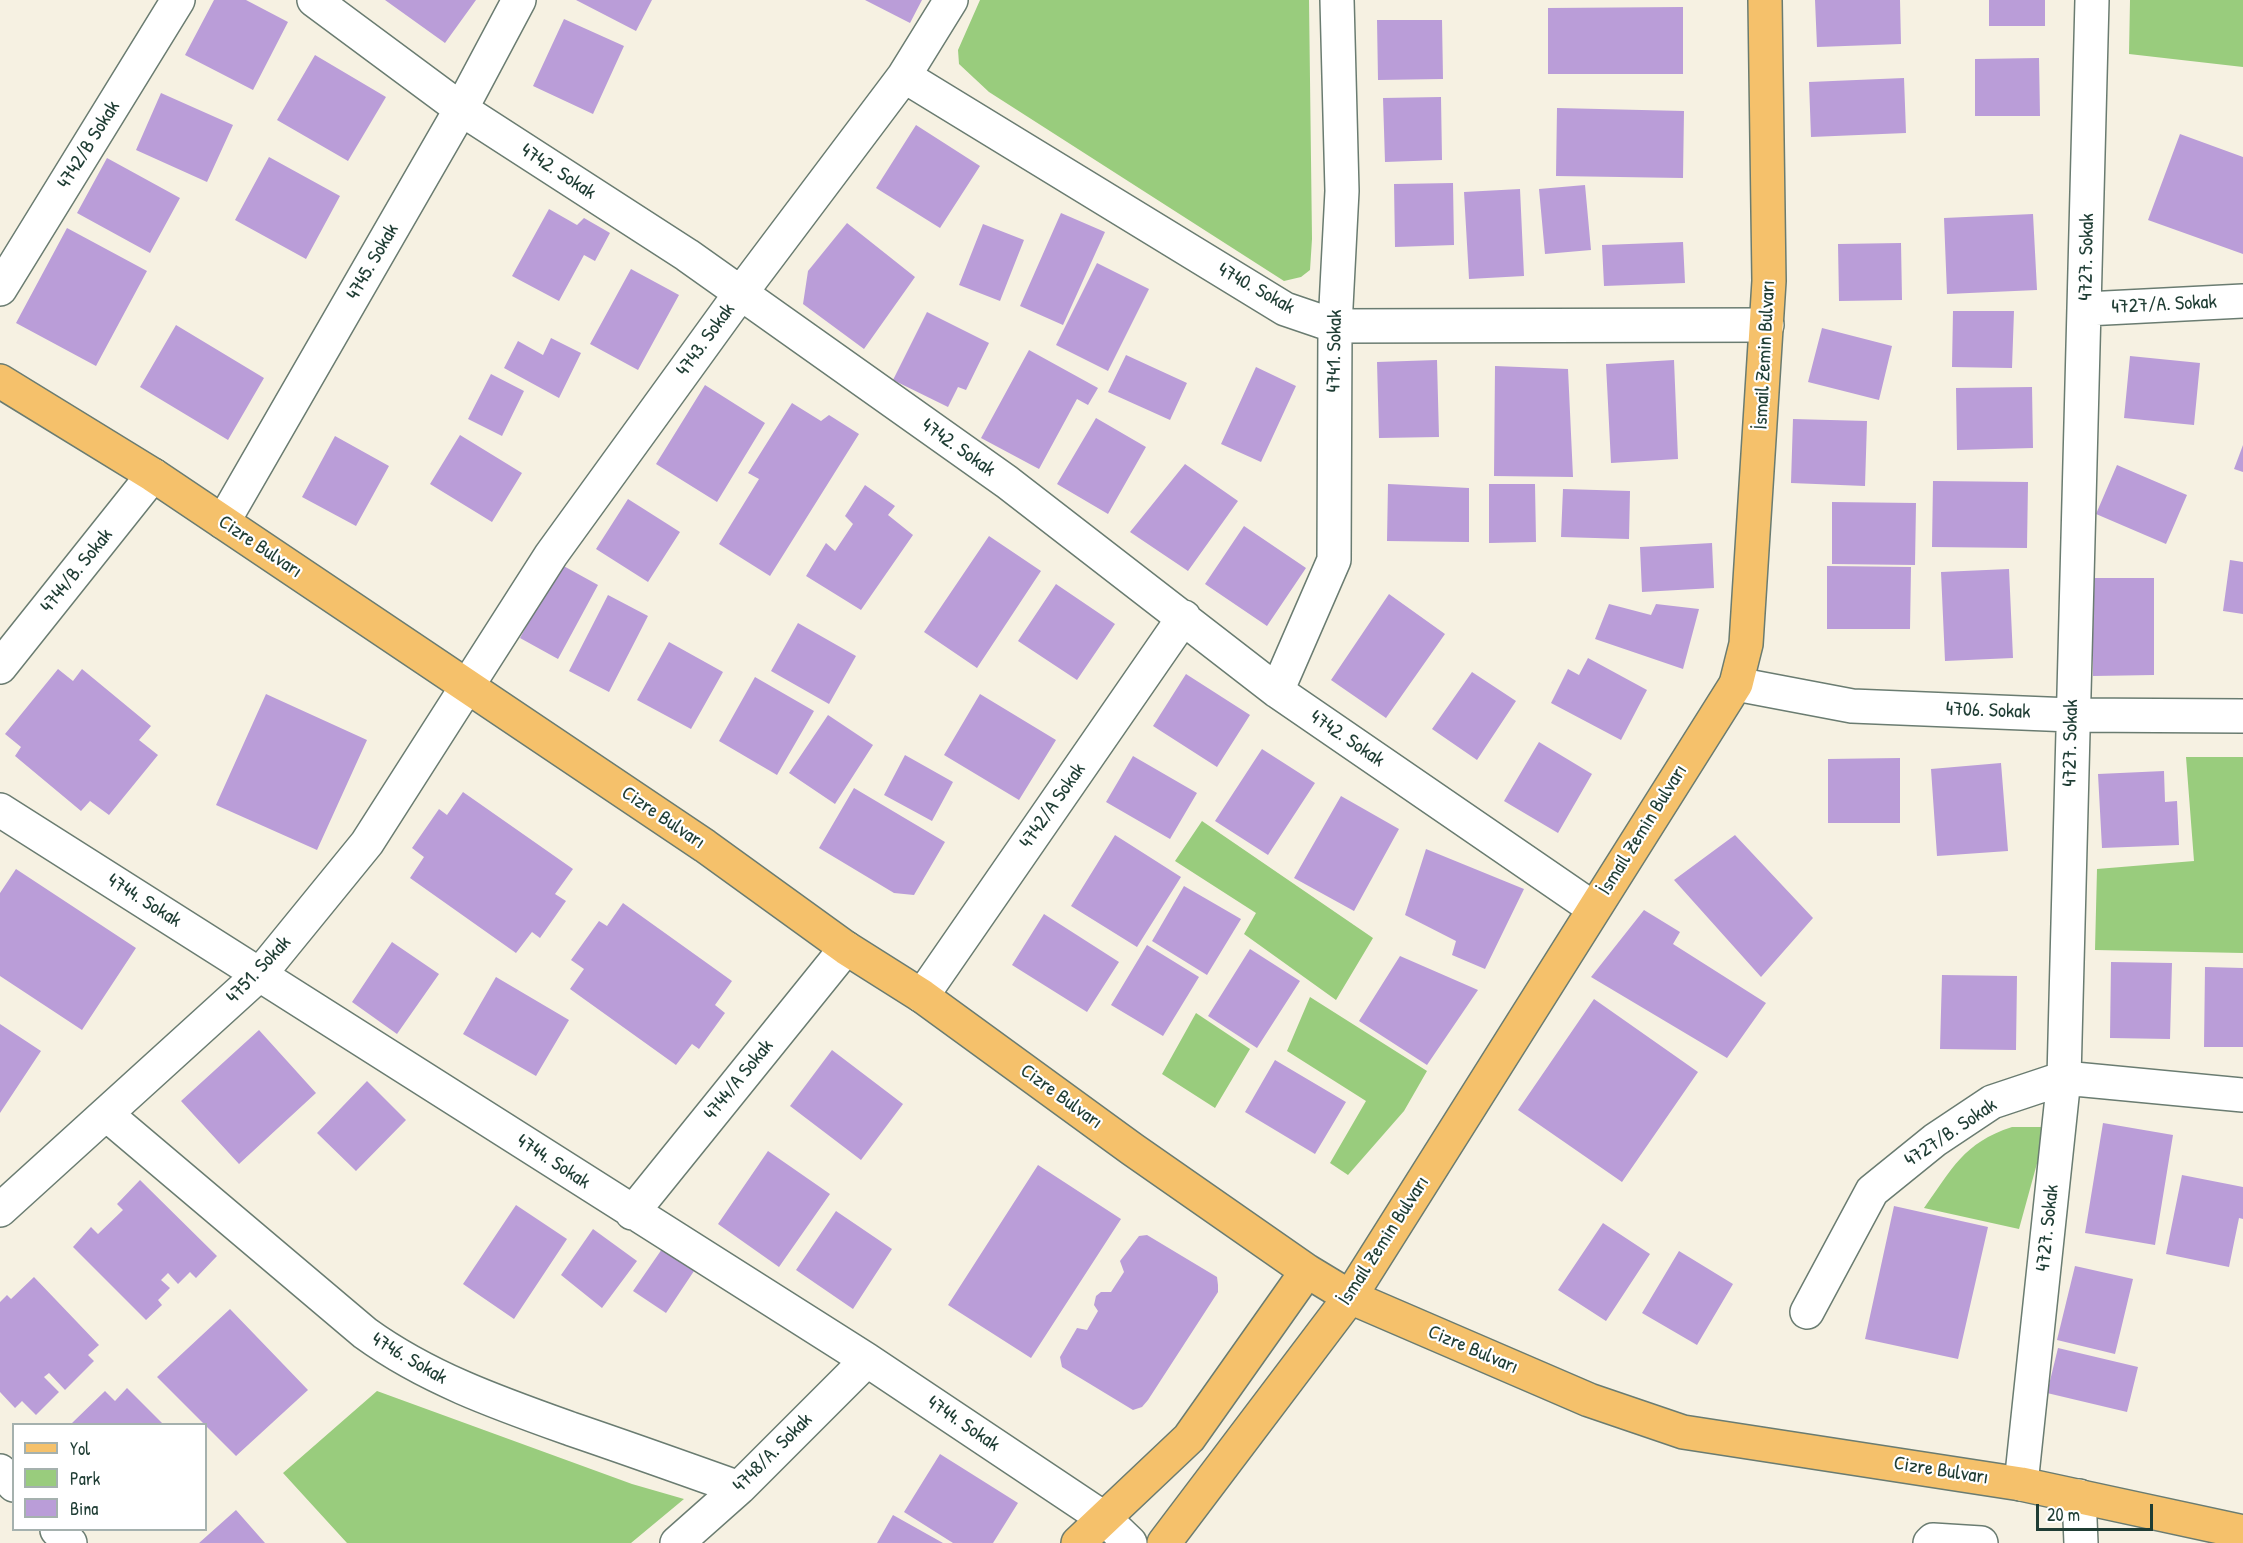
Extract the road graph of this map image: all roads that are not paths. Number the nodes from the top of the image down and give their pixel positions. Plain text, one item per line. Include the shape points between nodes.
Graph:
1 (178, 0) edge
2 (314, 0) edge
3 (519, 0) edge
4 (951, 0) edge
5 (1336, 0) edge
6 (1765, 0) edge
7 (2092, 0) edge
8 (904, 76) junction
9 (461, 109) junction
10 (0, 289) edge
11 (740, 294) junction
12 (2243, 301) edge
13 (2086, 309) junction
14 (1767, 325) junction
15 (1335, 326) junction
16 (0, 381) edge
17 (153, 475) junction
18 (223, 522) junction
19 (1184, 617) junction
20 (0, 667) edge
21 (1736, 684) junction
22 (469, 686) junction
23 (1277, 691) junction
24 (2071, 715) junction
25 (2243, 716) edge
26 (0, 810) edge
27 (1593, 908) junction
28 (846, 948) junction
29 (261, 973) junction
30 (922, 996) junction
31 (2064, 1078) junction
32 (2243, 1095) edge
33 (106, 1113) junction
34 (0, 1210) edge
35 (632, 1213) junction
36 (1307, 1271) junction
37 (1350, 1297) junction
38 (1807, 1312) dead end
39 (867, 1360) junction
40 (0, 1471) edge
41 (12, 1483) edge
42 (2021, 1484) junction
43 (739, 1488) junction
44 (2079, 1496) junction
45 (1104, 1519) junction
46 (2240, 1524) edge
47 (58, 1531) edge
48 (70, 1543) edge
49 (677, 1543) edge
50 (1078, 1543) edge
51 (1130, 1543) edge
52 (1164, 1543) edge
53 (1930, 1543) edge
54 (1981, 1543) edge
55 (2081, 1543) edge

1 - 10 street, 4742/B Sokak
2 - 9 street, 4742. Sokak
3 - 9 street, 4745. Sokak
4 - 8 street, 4743. Sokak
5 - 15 street, 4741. Sokak via 1342,191
6 - 14 main road, İsmail Zemin Bulvarı
7 - 13 street, 4727. Sokak
8 - 11 street, 4743. Sokak
8 - 15 street, 4740. Sokak via 1285,309
9 - 11 street, 4742. Sokak via 687,255
9 - 18 street, 4745. Sokak
11 - 19 street, 4742. Sokak via 1007,482
11 - 22 street, 4743. Sokak via 551,555
12 - 13 street, 4727/A. Sokak
13 - 24 street, 4727. Sokak
14 - 15 street, 4740. Sokak
14 - 21 main road, İsmail Zemin Bulvarı via 1746,644
15 - 23 street, 4741. Sokak via 1334,560
16 - 17 main road, Cizre Bulvarı
17 - 18 main road, Cizre Bulvarı
17 - 20 street, 4744/B. Sokak
18 - 22 main road, Cizre Bulvarı
19 - 23 street, 4742. Sokak
19 - 30 street, 4742/A Sokak
21 - 24 street, 4706. Sokak via 1852,706
21 - 27 main road, İsmail Zemin Bulvarı
22 - 28 main road, Cizre Bulvarı via 705,846
22 - 29 street, 4751. Sokak via 367,843
23 - 27 street, 4742. Sokak
24 - 25 street, 4706. Sokak
24 - 31 street, 4727. Sokak
26 - 29 street, 4744. Sokak
27 - 37 main road, İsmail Zemin Bulvarı
28 - 30 main road, Cizre Bulvarı
28 - 35 street, 4744/A Sokak
29 - 33 street, 4751. Sokak
29 - 35 street, 4744. Sokak
30 - 36 main road, Cizre Bulvarı
31 - 32 street, 4727/B. Sokak
31 - 38 street, 4727/B. Sokak via 1992,1102 1935,1140 1872,1191
31 - 42 street, 4727. Sokak
33 - 34 street, 4751. Sokak
33 - 43 street, 4746. Sokak via 397,1356 504,1405
35 - 39 street, 4744. Sokak
36 - 37 main road, Cizre Bulvarı
36 - 45 main road via 1189,1438
37 - 42 main road, Cizre Bulvarı via 1589,1400 1683,1432
37 - 52 main road, İsmail Zemin Bulvarı
39 - 43 street, 4748/A. Sokak
39 - 45 street, 4744. Sokak
40 - 41 street
42 - 44 main road, Cizre Bulvarı
43 - 49 street, 4748/A. Sokak
44 - 46 main road, Cizre Bulvarı
44 - 55 street
45 - 50 main road
45 - 51 street, 4744. Sokak
47 - 48 street
53 - 54 street

